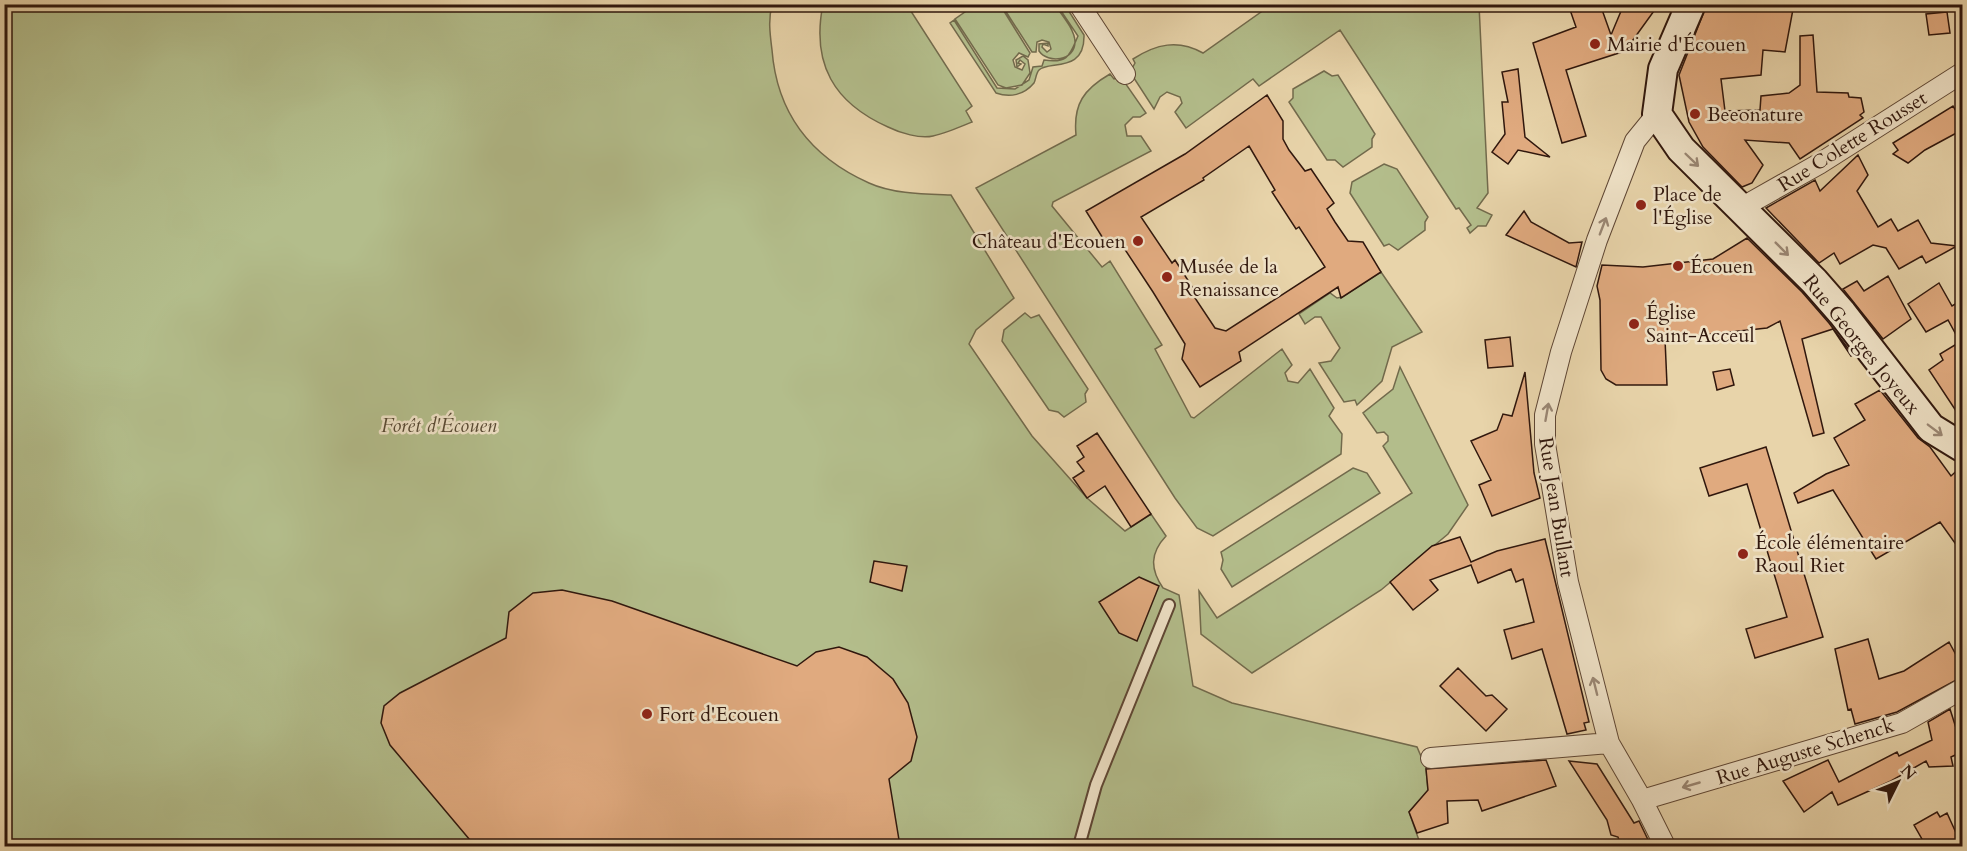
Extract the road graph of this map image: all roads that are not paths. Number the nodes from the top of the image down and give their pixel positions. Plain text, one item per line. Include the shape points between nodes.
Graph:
1 (1079, 4) edge
2 (1691, 4) edge
3 (1962, 73) edge
4 (1125, 74) dead end
5 (1657, 114) junction
6 (1741, 208) junction
7 (1962, 447) edge
8 (1169, 605) dead end
9 (1962, 689) edge
10 (1609, 742) junction
11 (1431, 758) dead end
12 (1642, 800) junction
13 (1079, 846) edge
14 (1665, 846) edge

1 - 4 street
2 - 5 main road via 1663,69
3 - 6 street, Rue Colette Rousset via 1819,164
5 -> 6 main road via 1681,149
10 -> 5 street, Rue Jean Bullant via 1568,582 1545,444 1545,415 1597,240 1635,141
6 -> 7 main road, Rue Georges Joyeux via 1842,313 1931,428
8 - 13 lane via 1096,785
9 -> 12 street, Rue Auguste Schenck via 1902,723
10 - 11 street
10 - 12 street, Rue Jean Bullant
12 - 14 street, Rue Jean Bullant

